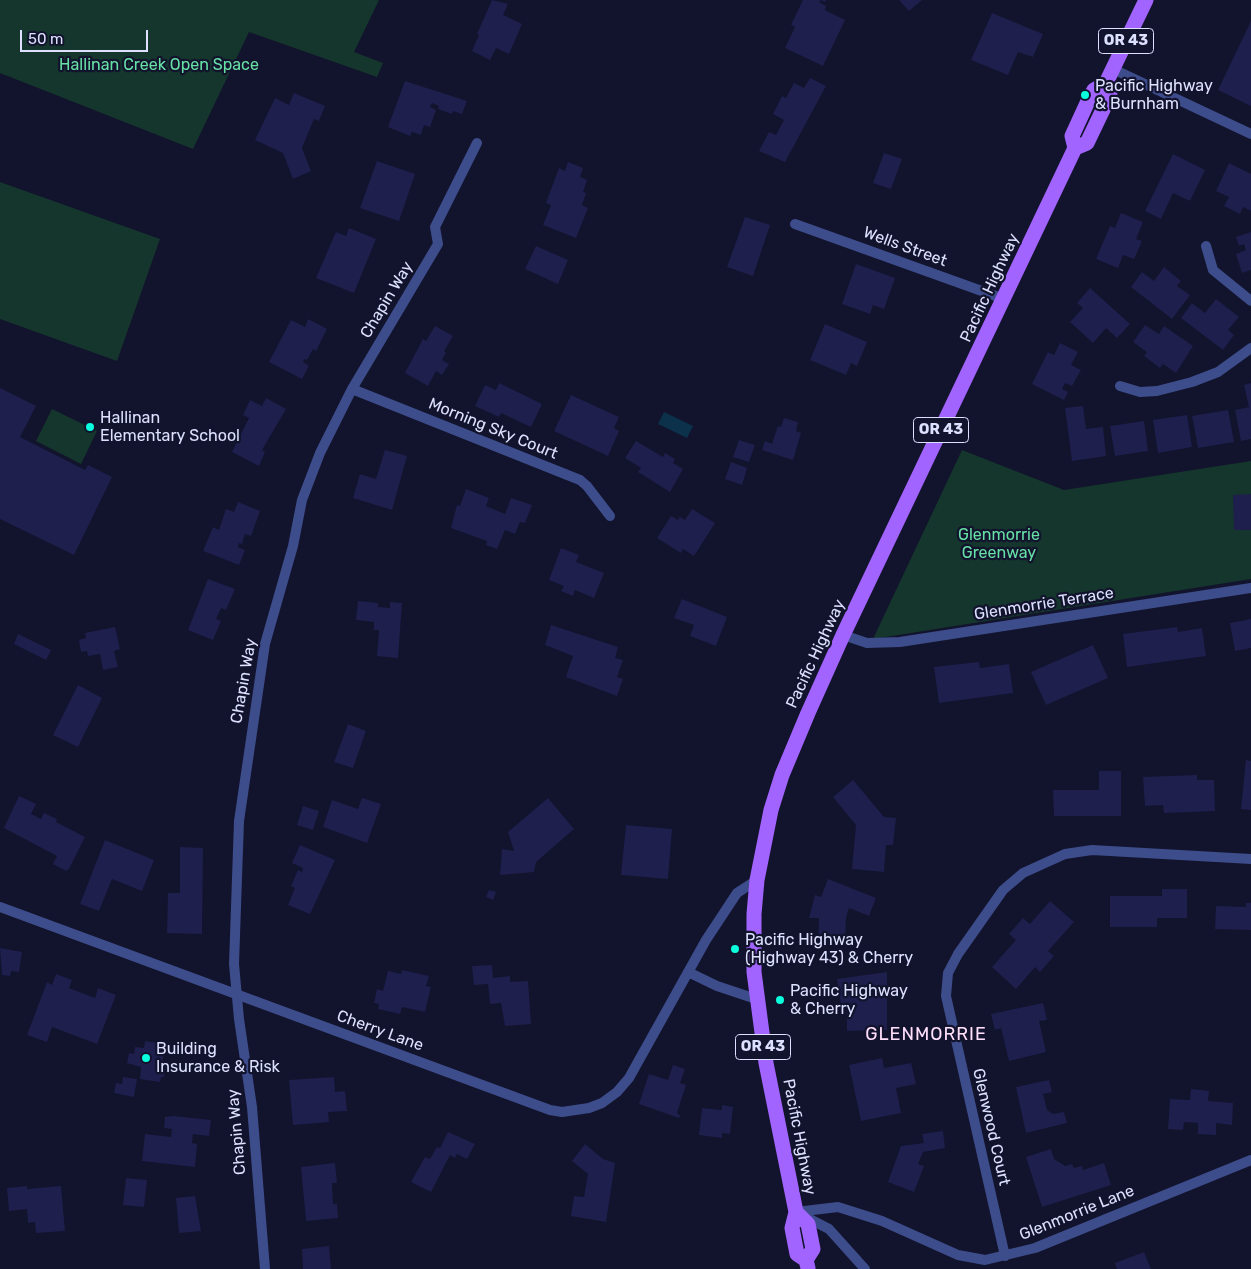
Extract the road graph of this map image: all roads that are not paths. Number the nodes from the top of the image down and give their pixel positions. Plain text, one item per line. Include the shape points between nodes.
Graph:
1 (1146, 0) edge
2 (1109, 76) junction
3 (1251, 134) edge
4 (476, 144) dead end
5 (795, 224) dead end
6 (1206, 246) dead end
7 (1004, 299) junction
8 (1251, 301) edge
9 (1251, 348) edge
10 (1120, 386) dead end
11 (352, 389) junction
12 (610, 516) dead end
13 (1251, 588) edge
14 (843, 635) junction
15 (1251, 859) edge
16 (757, 880) junction
17 (0, 907) edge
18 (688, 972) junction
19 (235, 994) junction
20 (756, 999) junction
21 (1251, 1160) edge
22 (796, 1212) junction
23 (1005, 1256) junction
24 (807, 1264) edge
25 (265, 1269) edge
26 (865, 1269) edge

1 - 2 main road, Pacific Highway / OR 43
2 - 3 street
2 - 7 main road, Pacific Highway / OR 43 via 1110,95 1087,143 1075,148
4 - 11 street, Chapin Way via 435,227 438,244
5 - 7 street, Wells Street
6 - 8 street via 1213,270
7 - 14 main road, Pacific Highway / OR 43
9 - 10 street via 1218,372 1192,382 1140,392
11 - 12 street, Morning Sky Court via 580,480
11 - 19 street, Chapin Way via 320,453 302,500 293,546 265,644 239,821
13 - 14 street, Glenmorrie Terrace via 900,642 867,643
14 - 16 main road, Pacific Highway / OR 43 via 782,775 769,817
15 - 23 street, Glenwood Court via 1092,850 1065,854 1023,873 1004,890 958,954 948,973 946,996
16 - 18 street, Cherry Lane via 737,893
16 - 20 main road, Pacific Highway / OR 43 via 754,914
17 - 19 street, Cherry Lane
18 - 19 street, Cherry Lane via 633,1071 617,1092 590,1108 562,1112
18 - 20 street
19 - 25 street, Chapin Way via 252,1107
20 - 22 main road, Pacific Highway / OR 43
21 - 23 street, Glenmorrie Lane via 1035,1248
22 - 23 street, Glenmorrie Lane via 838,1208 882,1221 958,1255 985,1260
22 - 24 main road, Pacific Highway / OR 43 via 808,1224 813,1249
22 - 26 street via 829,1229

